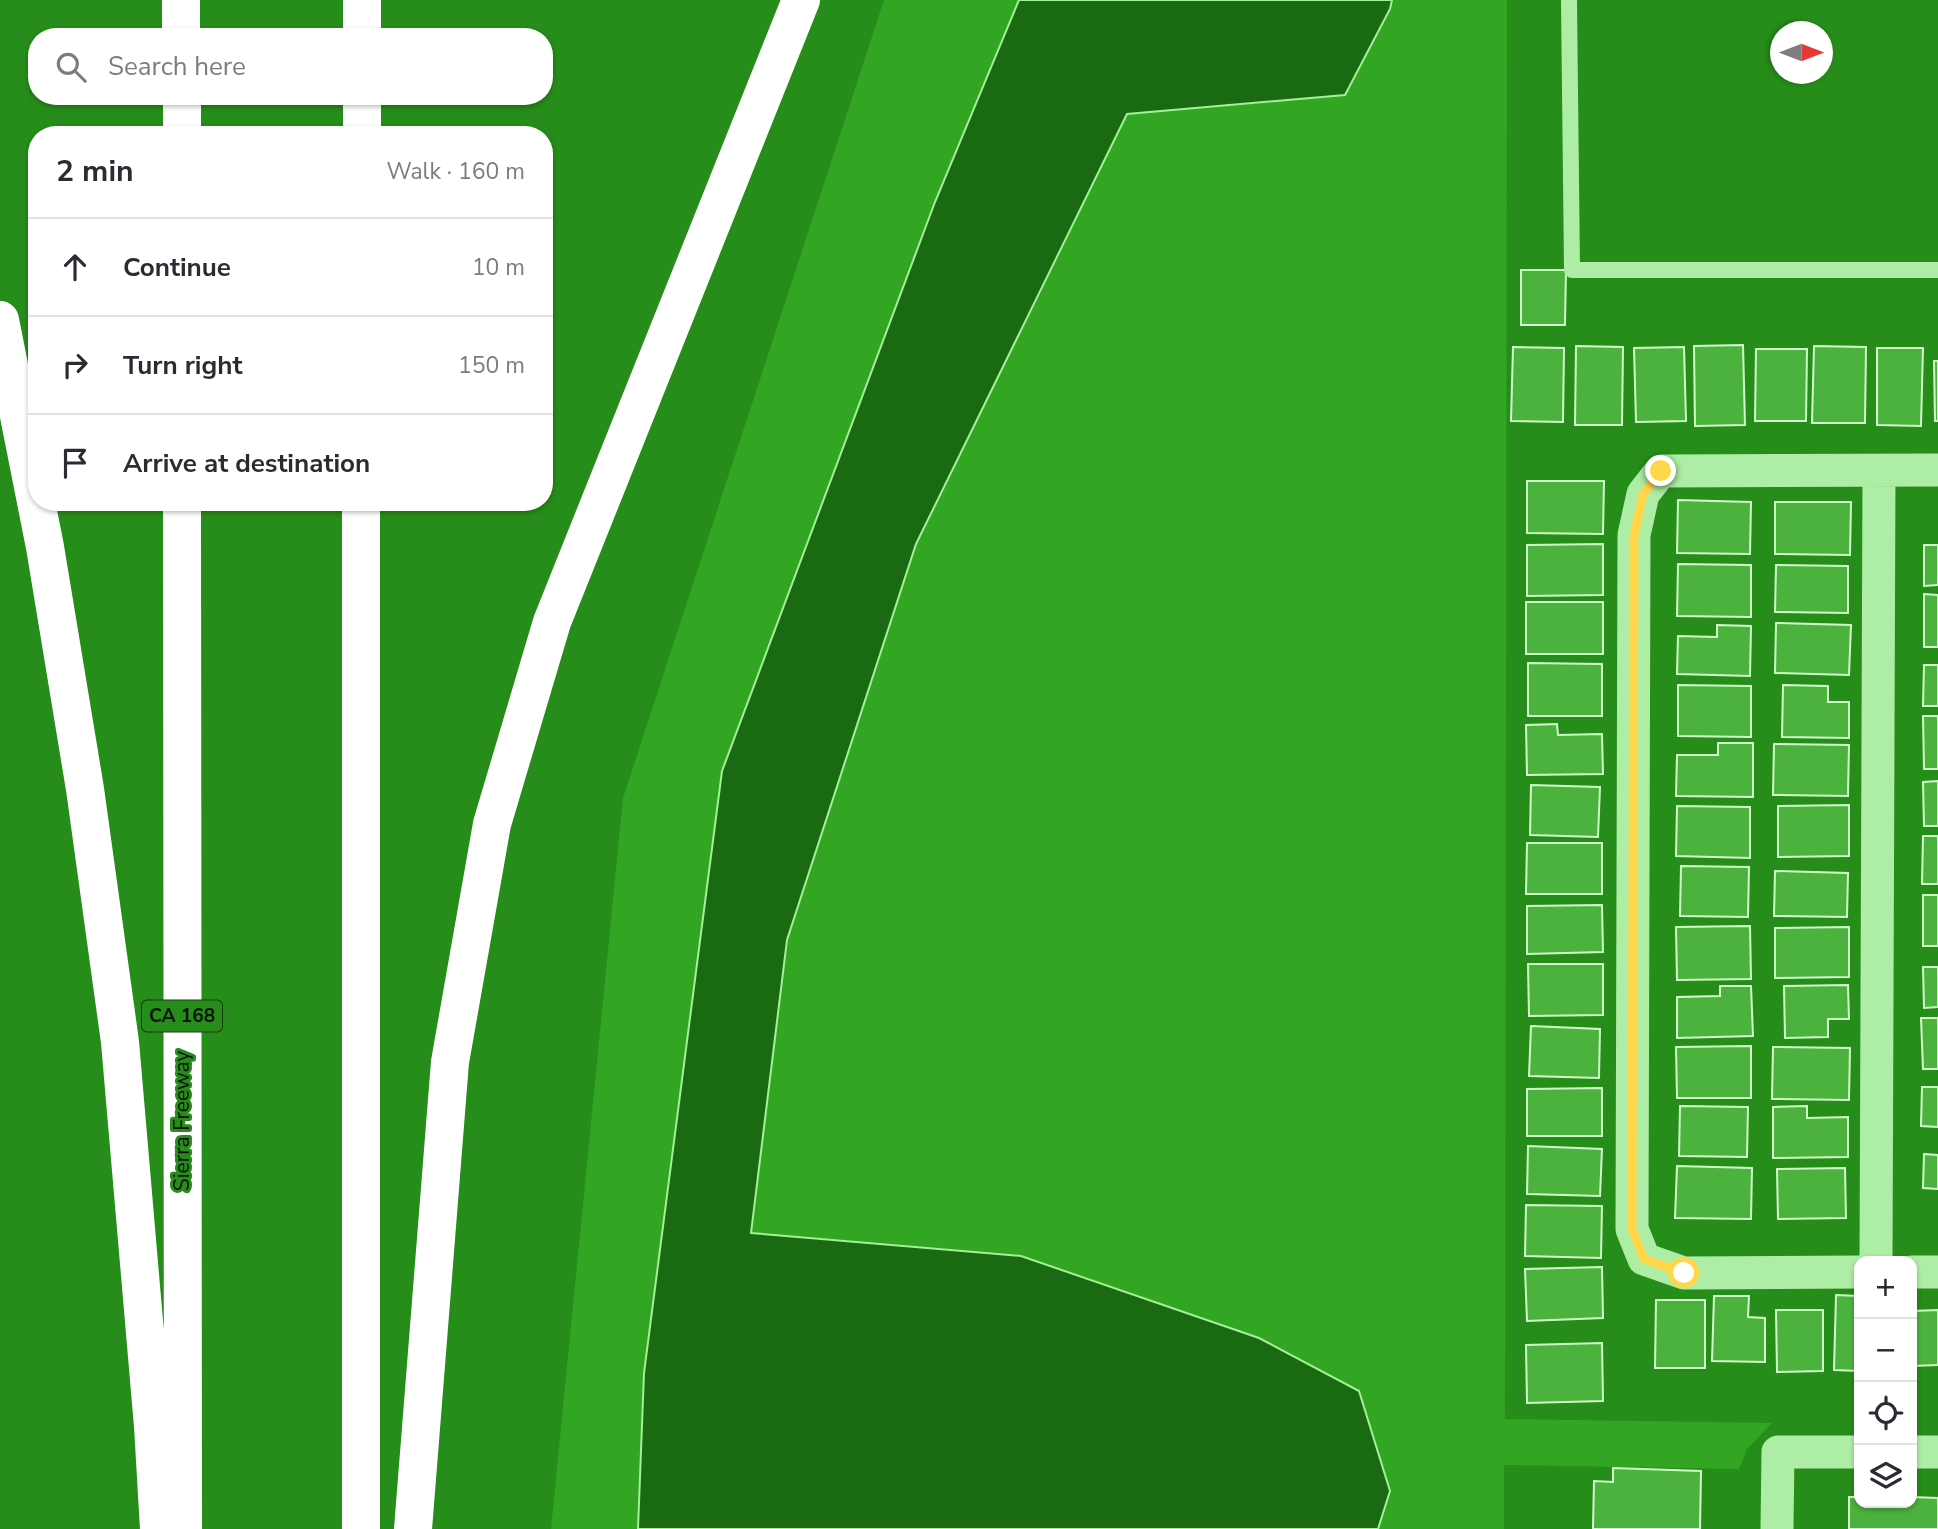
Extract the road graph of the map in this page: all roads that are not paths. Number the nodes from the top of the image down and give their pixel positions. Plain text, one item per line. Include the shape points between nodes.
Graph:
1 (181, 0) edge
2 (362, 0) edge
3 (801, 0) edge
4 (1569, 0) edge
5 (181, 28) edge
6 (362, 28) edge
7 (181, 105) edge
8 (362, 105) edge
9 (182, 126) edge
10 (362, 126) edge
11 (1938, 270) edge
12 (0, 320) edge
13 (28, 464) edge
14 (1938, 470) edge
15 (1879, 471) junction
16 (37, 511) edge
17 (182, 511) edge
18 (361, 511) edge
19 (1876, 1256) edge
20 (1854, 1272) edge
21 (1917, 1272) edge
22 (1938, 1272) edge
23 (1854, 1452) edge
24 (1917, 1452) edge
25 (1938, 1452) edge
26 (159, 1529) edge
27 (183, 1529) edge
28 (361, 1529) edge
29 (413, 1529) edge
30 (1777, 1529) edge

1 - 5 highway
2 - 6 highway
3 - 29 highway via 552,622 492,824 450,1062
4 - 11 lane via 1572,270
7 - 9 highway
8 - 10 highway
12 - 13 highway
14 - 15 street
15 - 19 street
15 - 20 street via 1661,471 1643,494 1634,535 1632,1229 1644,1259 1684,1273
16 - 26 highway via 85,789 120,1042
17 - 27 highway, Sierra Freeway / CA 168
18 - 28 highway
21 - 22 street
23 - 30 street via 1778,1452
24 - 25 street

